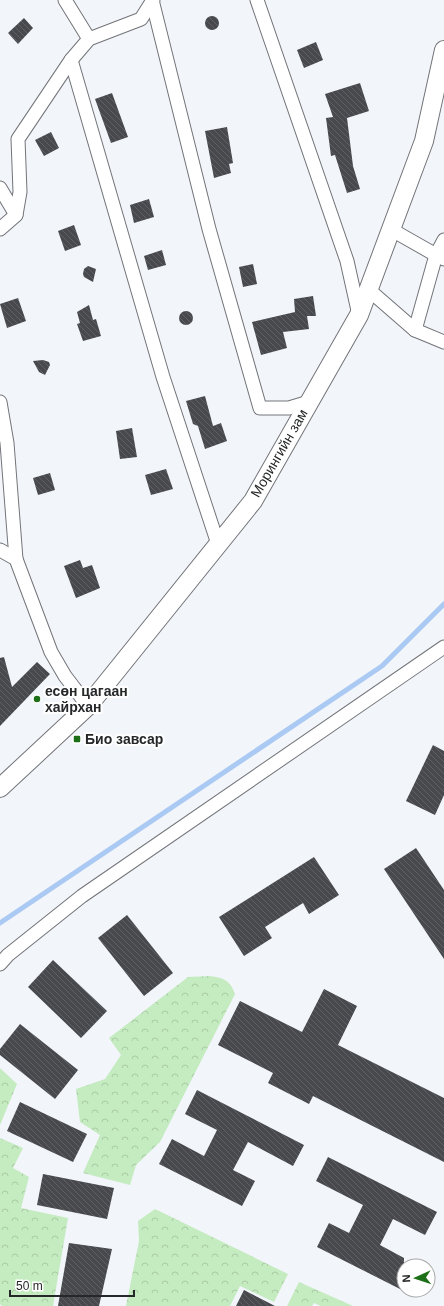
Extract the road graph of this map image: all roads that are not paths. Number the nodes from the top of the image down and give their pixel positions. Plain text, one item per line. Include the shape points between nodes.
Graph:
1 (65, 0) edge
2 (152, 0) edge
3 (257, 0) edge
4 (89, 39) junction
5 (444, 50) edge
6 (71, 60) junction
7 (0, 188) edge
8 (16, 215) junction
9 (0, 229) edge
10 (392, 230) junction
11 (444, 240) edge
12 (440, 257) edge
13 (369, 290) junction
14 (359, 314) junction
15 (415, 330) junction
16 (444, 342) edge
17 (0, 402) edge
18 (309, 402) junction
19 (218, 544) junction
20 (0, 550) edge
21 (16, 559) junction
22 (444, 647) edge
23 (88, 706) junction
24 (0, 788) edge
25 (0, 964) edge

1 - 4 street
2 - 4 street via 141,19
2 - 18 street via 209,229 260,408 290,408
3 - 14 street via 347,261
4 - 6 street
5 - 10 main road, Морингийн зам via 424,141
6 - 8 street via 18,139 20,192
6 - 19 street via 163,377
7 - 8 street
8 - 9 street
10 - 12 street
10 - 13 main road, Морингийн зам
11 - 12 street
12 - 15 street
13 - 14 main road, Морингийн зам
13 - 15 street
14 - 18 main road, Морингийн зам
15 - 16 street
17 - 21 street via 7,443
18 - 19 main road, Морингийн зам via 253,500
19 - 23 main road, Морингийн зам
20 - 21 street
21 - 23 street via 51,652 65,676
22 - 25 street via 82,896
23 - 24 main road, Морингийн зам

